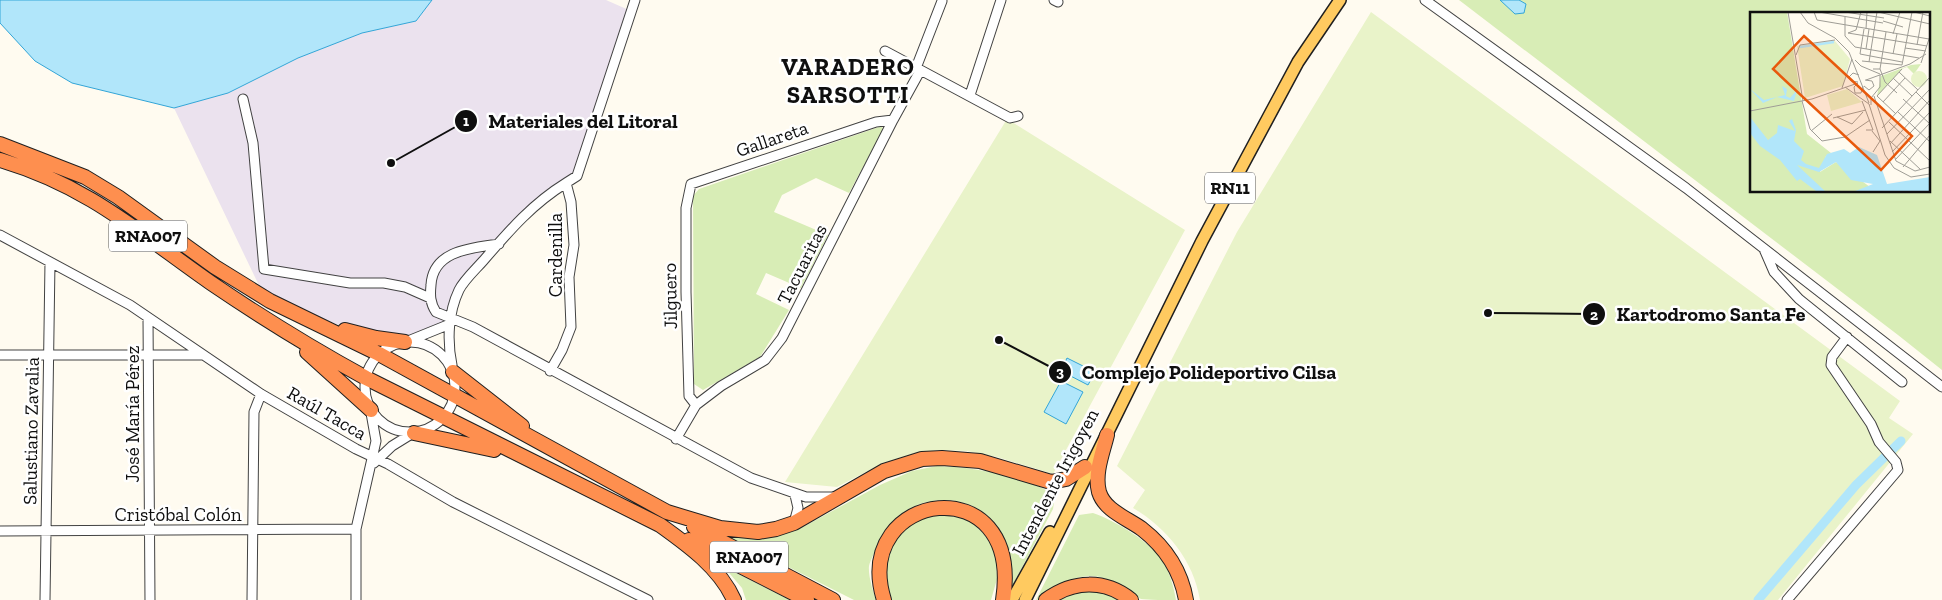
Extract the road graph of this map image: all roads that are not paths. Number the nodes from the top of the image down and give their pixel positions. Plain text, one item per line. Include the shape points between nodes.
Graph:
1 (636, 0) edge
2 (1001, 0) edge
3 (1340, 0) edge
4 (1425, 0) edge
5 (942, 1) edge
6 (885, 51) dead end
7 (918, 70) junction
8 (970, 95) junction
9 (242, 99) dead end
10 (1018, 116) dead end
11 (893, 120) junction
12 (0, 144) edge
13 (0, 160) edge
14 (566, 183) junction
15 (691, 184) joint
16 (0, 235) edge
17 (498, 244) junction
18 (1764, 249) junction
19 (50, 262) junction
20 (430, 298) junction
21 (296, 313) junction
22 (148, 318) junction
23 (451, 321) junction
24 (285, 330) junction
25 (1847, 337) junction
26 (406, 342) junction
27 (379, 354) junction
28 (0, 355) edge
29 (48, 355) junction
30 (148, 356) junction
31 (202, 356) junction
32 (550, 371) junction
33 (454, 372) junction
34 (366, 378) junction
35 (1131, 382) junction
36 (1902, 382) dead end
37 (1942, 387) edge
38 (261, 394) junction
39 (455, 396) junction
40 (696, 405) junction
41 (371, 410) junction
42 (443, 419) junction
43 (414, 433) junction
44 (1107, 435) junction
45 (676, 439) junction
46 (552, 450) junction
47 (376, 458) junction
48 (526, 459) junction
49 (1085, 467) junction
50 (795, 495) junction
51 (840, 496) junction
52 (667, 512) junction
53 (794, 522) junction
54 (660, 525) junction
55 (356, 529) junction
56 (150, 530) junction
57 (252, 530) junction
58 (0, 531) edge
59 (46, 531) junction
60 (45, 600) edge
61 (150, 600) edge
62 (252, 600) edge
63 (356, 600) edge
64 (648, 600) edge
65 (734, 600) edge
66 (807, 600) edge
67 (833, 600) edge
68 (884, 600) edge
69 (1003, 600) edge
70 (1012, 600) edge
71 (1025, 600) edge
72 (1046, 600) edge
73 (1131, 600) edge
74 (1186, 600) edge
75 (1787, 600) edge

1 - 14 street via 577,176
2 - 8 street
3 - 35 main road, Intendente Irigoyen / RN11 via 1283,87
4 - 18 street via 1686,188
5 - 7 street, Tacuaritas
6 - 7 street
7 - 8 street
7 - 11 street, Tacuaritas
8 - 10 street via 1010,118
9 - 20 street via 253,143 264,269 350,283 384,283 405,287
11 - 15 street, Gallareta via 876,122
11 - 40 street, Tacuaritas via 815,277 770,356
12 - 21 highway, RNA007 via 85,176 215,267
13 - 24 highway, RNA007 via 60,182 118,214 211,282
14 - 17 street via 523,215
14 - 32 street, Cardenilla via 571,202 574,245 569,277 571,327
15 - 40 street, Jilguero via 686,208 686,292 689,396
16 - 19 street, Raúl Tacca
17 - 20 street via 463,249 447,257 431,278
17 - 23 street via 460,287
18 - 25 street via 1770,265 1782,281 1799,299
18 - 37 street
19 - 22 street, Raúl Tacca
19 - 29 street, Salustiano Zavalia
20 - 23 street via 436,312
21 - 26 highway, RNA007 via 353,332
21 - 27 highway, RNA007
22 - 30 street, José María Pérez
22 - 31 street, Raúl Tacca
23 - 26 street
23 - 32 street via 473,327
23 - 33 street via 448,342
24 - 34 highway, RNA007
24 - 41 highway, RNA007
25 - 36 street
25 - 75 street via 1832,357 1831,365 1896,462 1898,470
26 - 27 street via 393,345
26 - 33 street via 435,348
27 - 34 street
27 - 39 highway, RNA007
28 - 29 street
29 - 30 street
29 - 59 street, Salustiano Zavalia
30 - 31 street
30 - 56 street, José María Pérez
31 - 38 street, Raúl Tacca
32 - 45 street
33 - 39 street
33 - 46 highway, RNA007
34 - 41 street via 365,389
34 - 42 highway, RNA007
35 - 44 main road, Intendente Irigoyen / RN11
35 - 49 main road, Intendente Irigoyen / RN11 via 1116,404
38 - 47 street, Raúl Tacca
38 - 57 street via 254,412
39 - 42 street
39 - 46 highway, RNA007
40 - 45 street, Tacuaritas
41 - 43 street via 389,428
41 - 47 street via 376,431
42 - 43 street
42 - 48 highway, RNA007
43 - 47 street
43 - 48 highway, RNA007 via 460,441
44 - 71 main road, Intendente Irigoyen / RN11
44 - 74 highway via 1097,474 1099,492 1112,510 1141,529 1164,551 1182,583
45 - 50 street via 751,478
46 - 52 highway, RNA007
47 - 55 street via 370,466
47 - 64 street, Raúl Tacca via 446,498
48 - 54 highway, RNA007
49 - 51 highway via 1066,480 1051,482 980,461 922,459 884,471
49 - 70 main road, Intendente Irigoyen / RN11
50 - 51 street via 815,498
50 - 53 street via 798,508
51 - 53 highway
52 - 53 highway via 740,531 776,529
52 - 67 highway, RNA007
54 - 65 highway via 693,550 721,578
54 - 66 highway, RNA007
55 - 57 street, Cristóbal Colón
55 - 63 street
56 - 57 street, Cristóbal Colón
56 - 59 street, Cristóbal Colón
56 - 61 street, José María Pérez
57 - 62 street
58 - 59 street, Cristóbal Colón
59 - 60 street, Salustiano Zavalia
68 - 69 highway via 878,566 882,549 908,518 921,511 938,508 967,512 989,527 997,537 1006,569
72 - 73 highway via 1064,588 1082,584 1116,590

